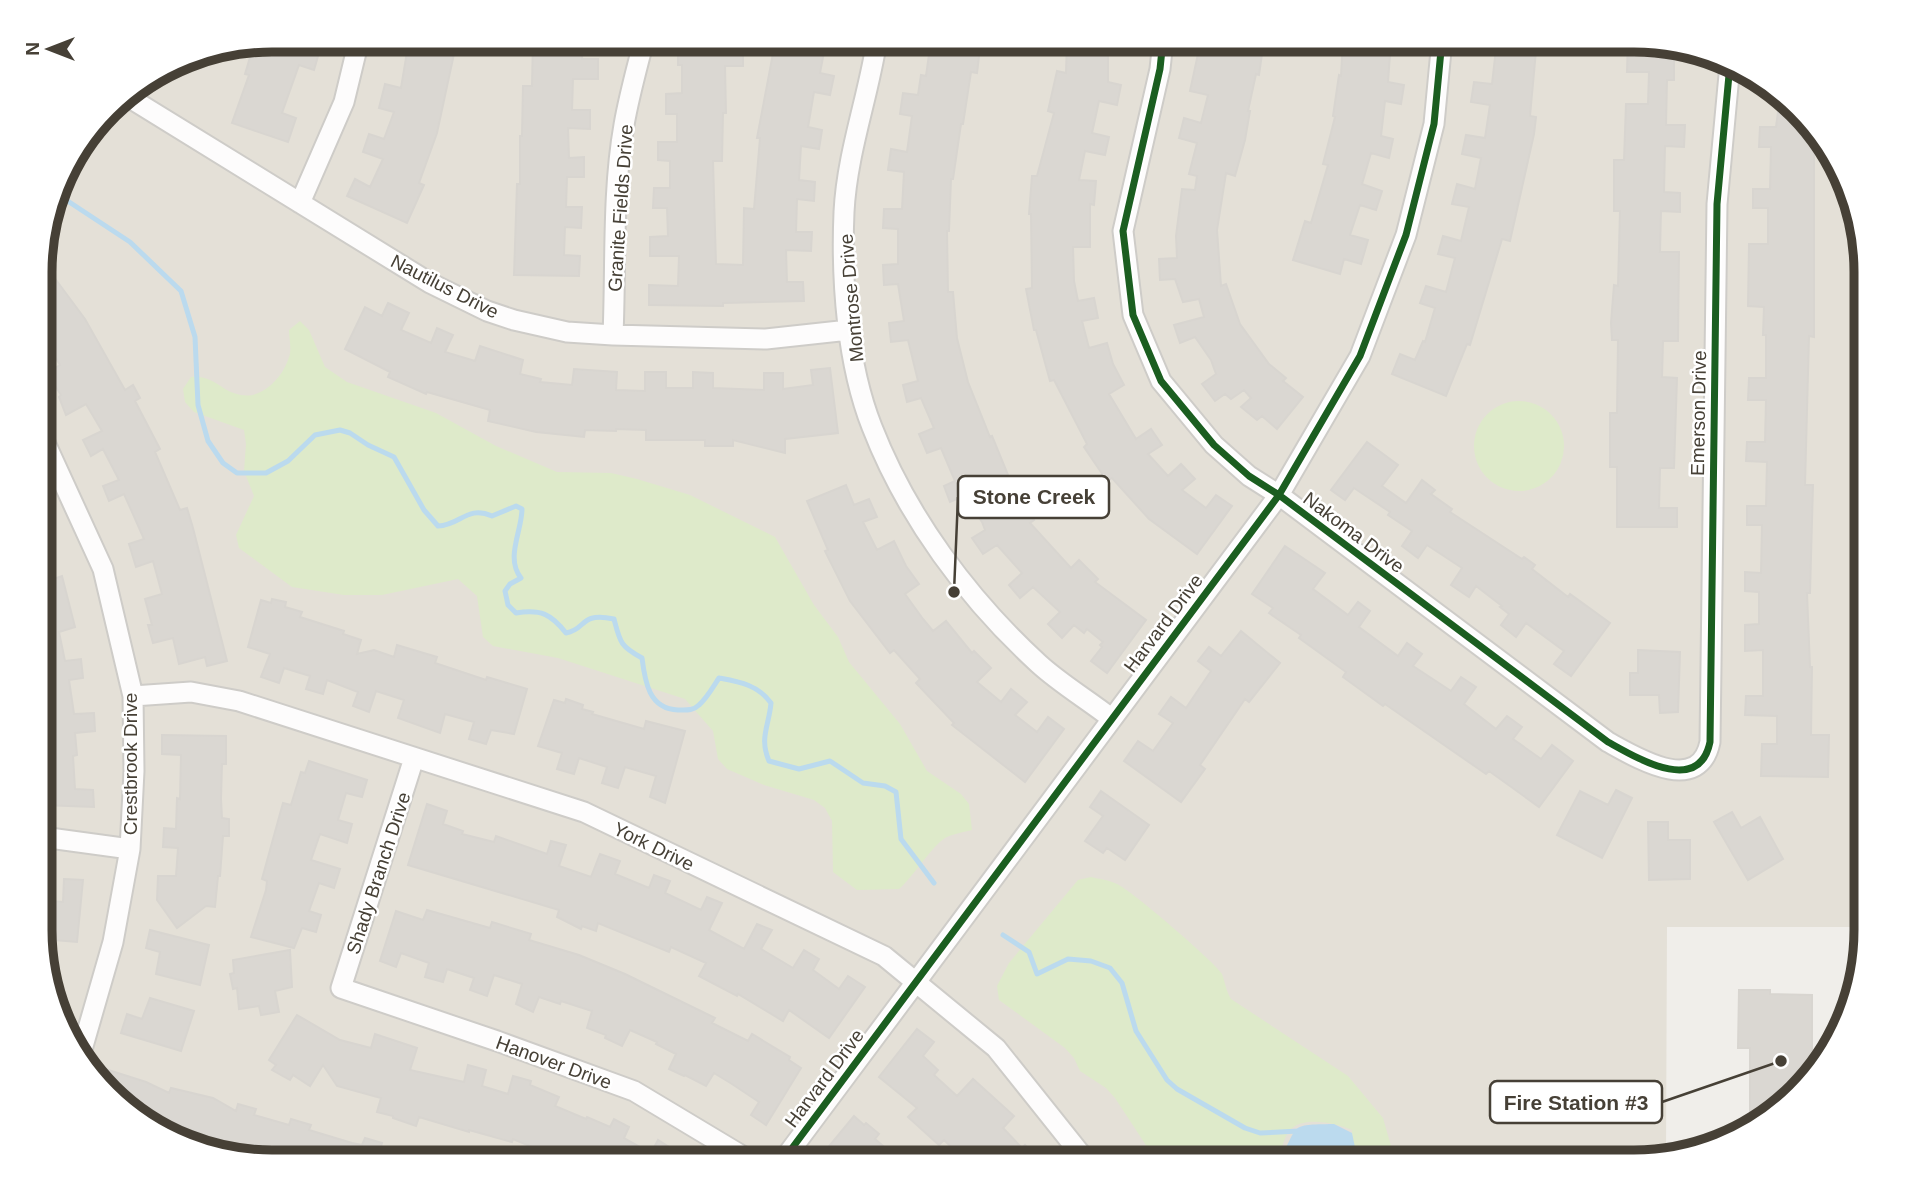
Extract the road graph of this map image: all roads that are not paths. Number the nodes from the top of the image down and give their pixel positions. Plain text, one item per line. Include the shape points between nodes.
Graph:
1 (356, 52) edge
2 (641, 52) edge
3 (875, 52) edge
4 (1162, 52) edge
5 (1441, 52) edge
6 (1729, 74) edge
7 (136, 101) edge
8 (300, 203) junction
9 (849, 330) junction
10 (613, 335) junction
11 (52, 458) edge
12 (1279, 495) junction
13 (134, 696) junction
14 (1111, 718) junction
15 (414, 758) junction
16 (1702, 762) joint
17 (52, 838) edge
18 (130, 849) junction
19 (915, 983) junction
20 (341, 988) joint
21 (84, 1044) edge
22 (732, 1150) edge
23 (791, 1150) edge
24 (1077, 1150) edge

1 - 8 street via 344,102
2 - 10 street, Granite Fields Drive via 624,124
3 - 9 street, Montrose Drive via 849,164 844,212
4 - 12 street, Nakoma Drive via 1123,231 1133,315 1161,381 1214,445
5 - 12 street, Harvard Drive via 1434,124 1406,235 1360,356
6 - 16 street, Emerson Drive via 1717,204 1710,742
7 - 8 street, Nautilus Drive
8 - 10 street, Nautilus Drive via 430,283 487,310 539,327
9 - 10 street, Nautilus Drive via 766,339
9 - 14 street, Montrose Drive via 871,425 920,522 975,598 1040,665
11 - 13 street, Crestbrook Drive via 103,569
12 - 14 street, Harvard Drive
12 - 16 street, Nakoma Drive via 1608,742 1644,762 1674,770 1689,770
13 - 15 street, York Drive via 191,692 239,701
13 - 18 street, Crestbrook Drive
14 - 19 street, Harvard Drive
15 - 19 street, York Drive via 584,812 884,956
15 - 20 street, Shady Branch Drive
17 - 18 street
18 - 21 street, Crestbrook Drive via 113,942
19 - 23 street, Harvard Drive
19 - 24 street, York Drive via 996,1048
20 - 22 street, Hanover Drive via 634,1091

